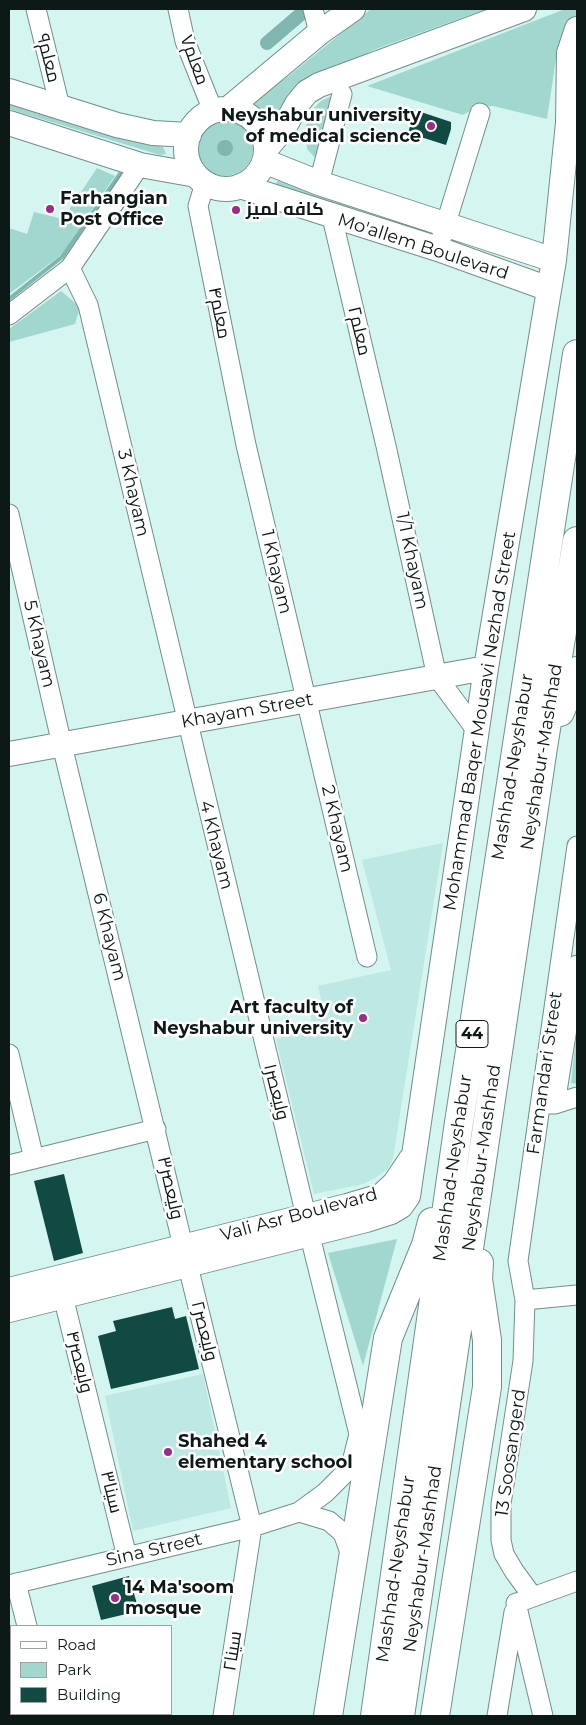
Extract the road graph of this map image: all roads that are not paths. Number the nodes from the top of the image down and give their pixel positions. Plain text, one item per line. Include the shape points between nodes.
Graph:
1 (36, 9) edge
2 (178, 9) edge
3 (313, 9) edge
4 (353, 9) edge
5 (524, 9) edge
6 (577, 29) edge
7 (319, 33) junction
8 (9, 91) edge
9 (342, 94) dead end
10 (60, 107) junction
11 (221, 110) junction
12 (480, 113) dead end
13 (9, 123) edge
14 (189, 135) junction
15 (265, 155) junction
16 (140, 165) junction
17 (201, 179) junction
18 (319, 182) junction
19 (240, 186) junction
20 (332, 217) junction
21 (446, 225) junction
22 (438, 249) junction
23 (554, 260) junction
24 (70, 268) junction
25 (549, 289) junction
26 (9, 315) edge
27 (577, 354) edge
28 (246, 445) joint
29 (386, 446) joint
30 (9, 514) edge
31 (577, 541) edge
32 (486, 668) junction
33 (577, 672) edge
34 (437, 677) junction
35 (306, 700) junction
36 (186, 722) junction
37 (477, 731) junction
38 (62, 745) junction
39 (543, 747) junction
40 (9, 754) edge
41 (577, 846) edge
42 (367, 957) dead end
43 (577, 965) edge
44 (246, 968) joint
45 (9, 1054) edge
46 (577, 1097) edge
47 (548, 1104) junction
48 (458, 1129) junction
49 (156, 1130) junction
50 (486, 1132) junction
51 (414, 1153) joint
52 (34, 1159) junction
53 (9, 1165) edge
54 (308, 1226) junction
55 (186, 1256) junction
56 (9, 1290) edge
57 (577, 1295) edge
58 (63, 1296) junction
59 (525, 1300) junction
60 (9, 1310) edge
61 (95, 1427) joint
62 (372, 1438) junction
63 (351, 1467) junction
64 (299, 1512) junction
65 (252, 1527) junction
66 (127, 1557) junction
67 (353, 1560) junction
68 (577, 1581) edge
69 (12, 1584) edge
70 (524, 1600) junction
71 (26, 1625) edge
72 (223, 1716) edge
73 (328, 1716) edge
74 (375, 1716) edge
75 (400, 1716) edge
76 (435, 1716) edge
77 (497, 1716) edge
78 (543, 1716) edge

1 - 10 street, معلم۹
2 - 11 street, معلم۷ via 185,41
3 - 7 street
4 - 7 main road
5 - 15 main road via 319,85 307,92 297,104
6 - 23 main road, Mohammad Baqer Mousavi Nezhad Street via 569,53 568,123
7 - 11 main road
8 - 10 main road
9 - 18 street
10 - 14 main road via 153,133
11 - 14 main road via 199,120
11 - 15 main road via 247,115 255,122 263,134
12 - 21 street
13 - 16 main road
14 - 17 main road via 187,156
15 - 18 main road, Mo'allem Boulevard
15 - 19 main road via 255,176
16 - 17 main road
16 - 24 street
17 - 19 main road via 228,189
17 - 28 street, معلم۴ via 198,206
18 - 21 main road, Mo'allem Boulevard
19 - 20 main road, Mo'allem Boulevard
20 - 22 main road, Mo'allem Boulevard
20 - 29 street, معلم۲
21 - 22 street
21 - 23 main road, Mo'allem Boulevard
22 - 25 main road, Mo'allem Boulevard
23 - 25 main road, Mohammad Baqer Mousavi Nezhad Street
24 - 26 street
24 - 36 street, 3 Khayam via 88,305
25 - 32 main road, Mohammad Baqer Mousavi Nezhad Street
27 - 48 highway, Mashhad-Neyshabur / 44
28 - 35 street, 1 Khayam
29 - 34 street, 1/1 Khayam
30 - 38 street, 5 Khayam
31 - 39 highway, Neyshabur-Mashhad / 44
32 - 34 main road, Khayam Street
32 - 37 main road, Mohammad Baqer Mousavi Nezhad Street
33 - 39 highway
34 - 35 main road, Khayam Street
34 - 37 street
35 - 36 main road, Khayam Street
35 - 42 street, 2 Khayam
36 - 38 main road, Khayam Street
36 - 44 street, 4 Khayam
37 - 51 main road, Mohammad Baqer Mousavi Nezhad Street
38 - 40 main road, Khayam Street
38 - 49 street, 6 Khayam
39 - 50 highway, Neyshabur-Mashhad / 44
41 - 47 street, Farmandari Street
43 - 47 street
44 - 54 street, ولیعصر۱
45 - 52 street
46 - 47 street
47 - 59 street, Farmandari Street via 518,1261
48 - 62 highway via 426,1245 388,1338
48 - 74 highway, Mashhad-Neyshabur / 44
49 - 52 street
49 - 55 street, ولیعصر۳
50 - 75 highway, Neyshabur-Mashhad / 44
50 - 76 highway via 478,1280 487,1340 487,1387
51 - 54 main road, Vali Asr Boulevard via 395,1183 381,1196
52 - 53 street
54 - 55 main road, Vali Asr Boulevard
54 - 63 street, ولیعصر۱ via 358,1434
55 - 56 main road, Vali Asr Boulevard
55 - 58 main road, Vali Asr Boulevard
55 - 65 street, ولیعصر۲
57 - 59 street
58 - 60 main road, Vali Asr Boulevard
58 - 61 street, ولیعصر۴
59 - 70 street, 13 Soosangerd via 523,1361 501,1504 504,1554
61 - 66 street, سینا۳
62 - 63 street, Sina Street
62 - 67 highway
63 - 64 street, Sina Street via 325,1493
64 - 65 street, Sina Street
64 - 67 street via 329,1521 343,1533
65 - 66 street, Sina Street
65 - 72 street, سینا۲
66 - 69 street, Sina Street
67 - 73 highway
68 - 70 street
69 - 71 street
70 - 77 street
70 - 78 street

